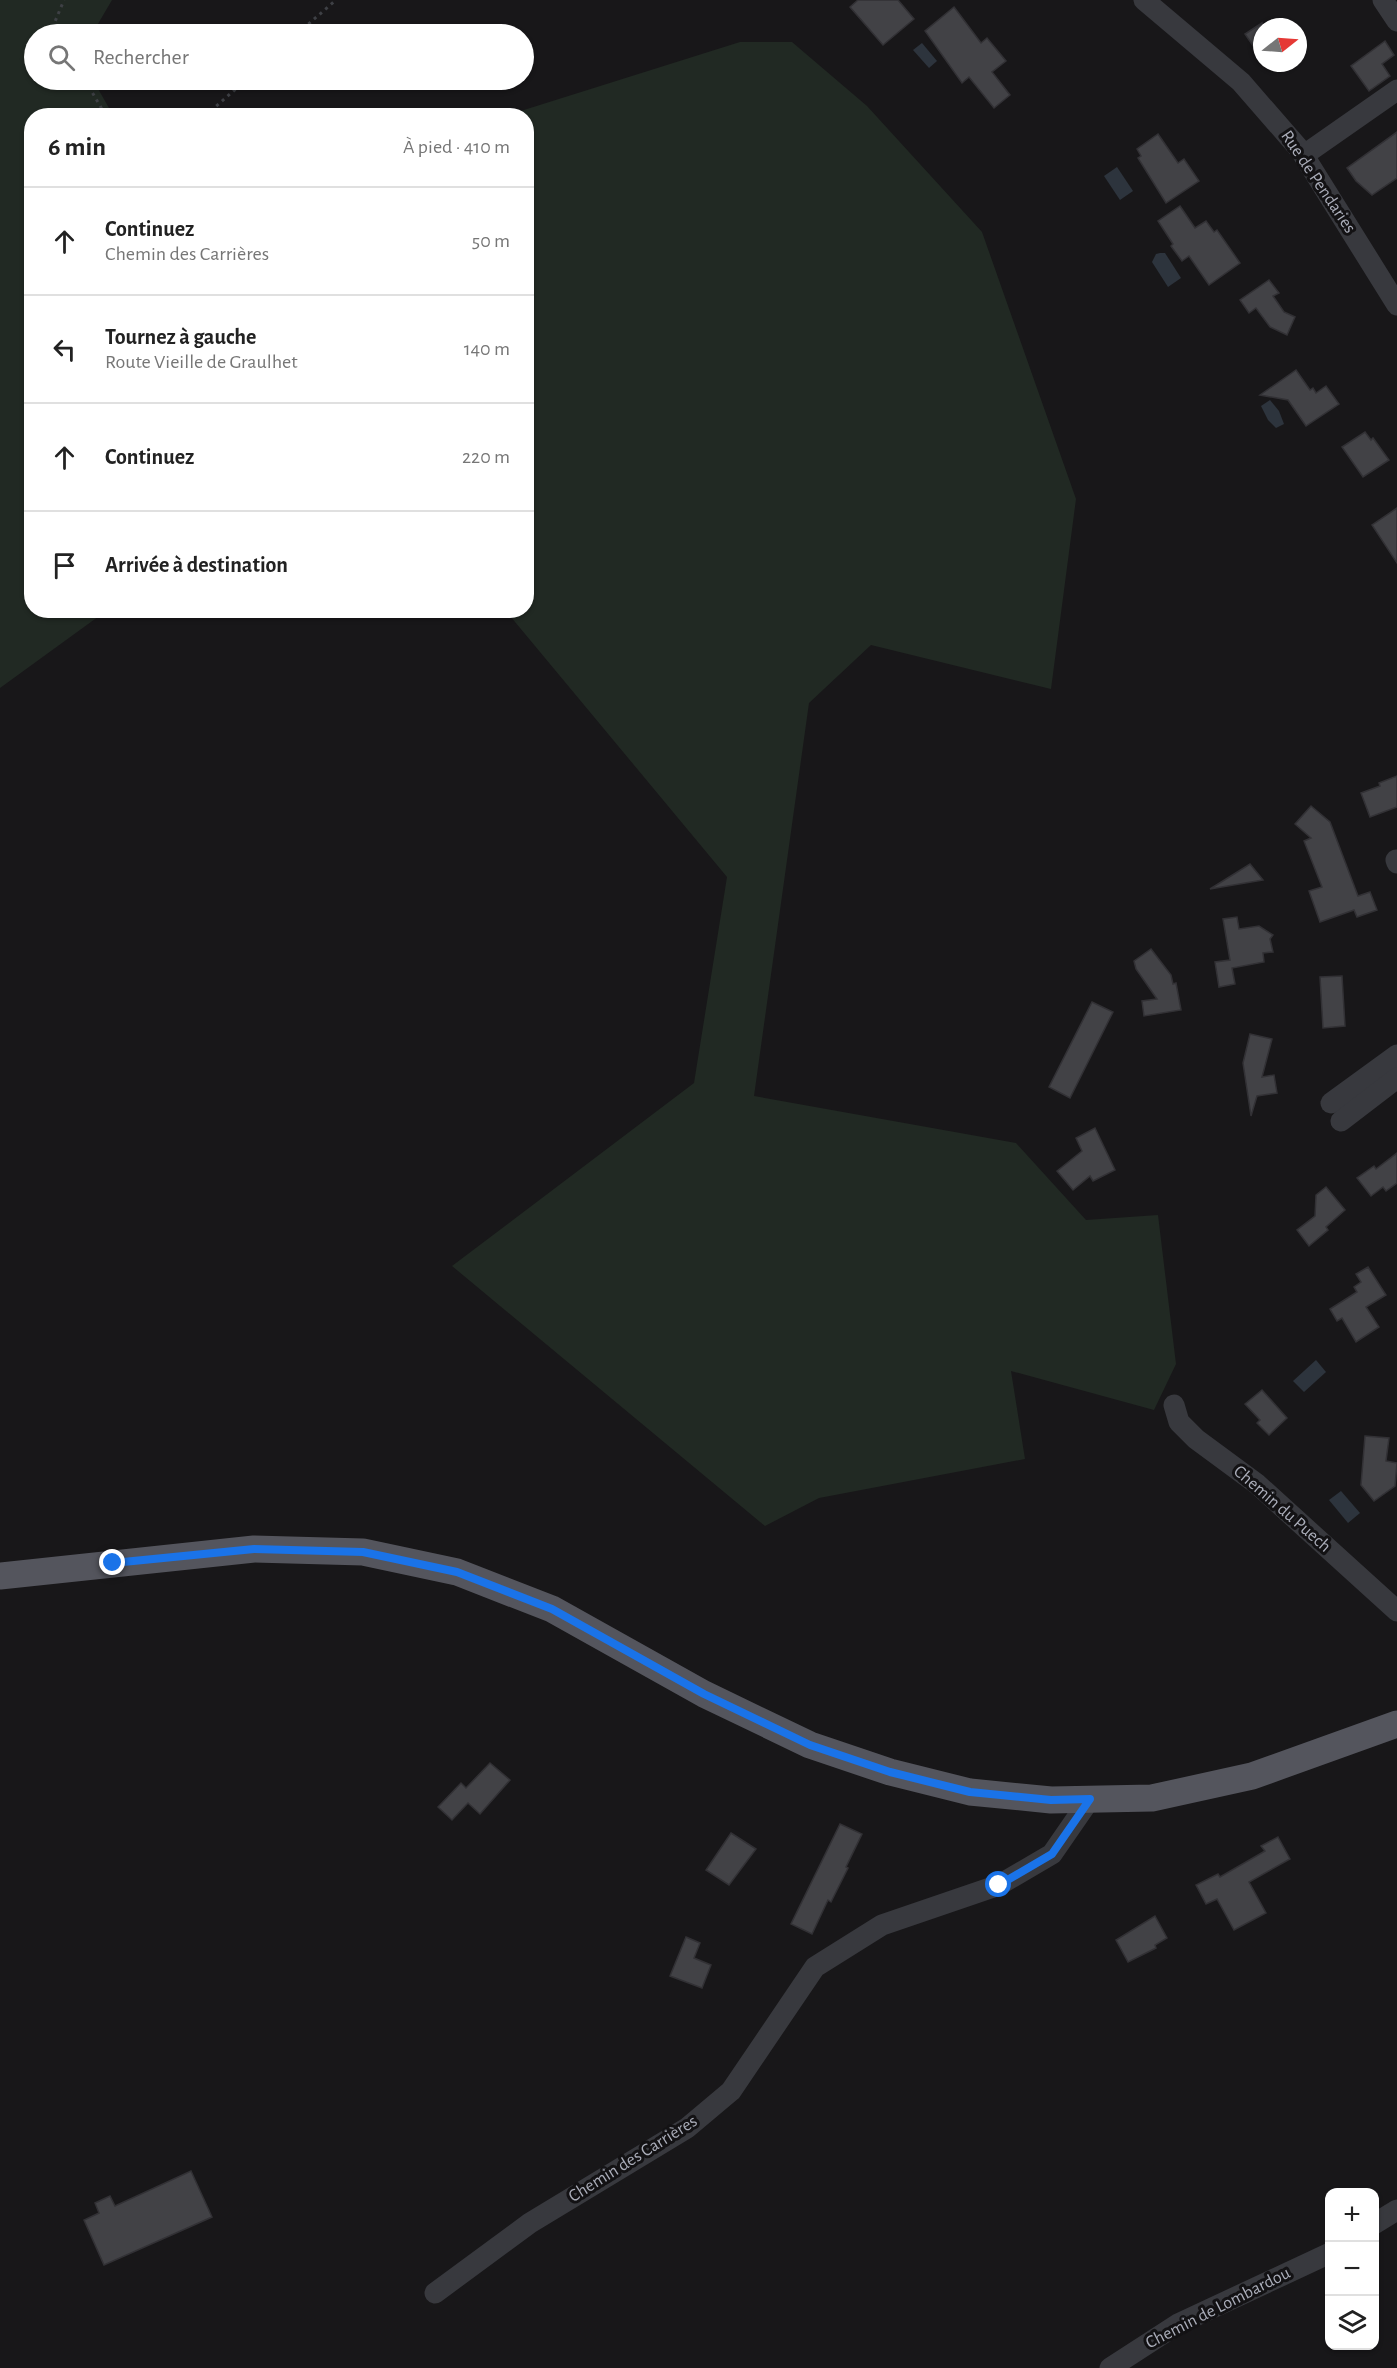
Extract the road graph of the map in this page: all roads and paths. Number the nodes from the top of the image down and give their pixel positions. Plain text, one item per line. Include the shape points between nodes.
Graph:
1 (64, 0) edge
2 (336, 0) edge
3 (1144, 0) edge
4 (1383, 0) edge
5 (1397, 21) edge
6 (54, 24) edge
7 (308, 24) edge
8 (91, 90) edge
9 (235, 90) edge
10 (1397, 90) edge
11 (101, 108) edge
12 (214, 108) edge
13 (1304, 155) junction
14 (1397, 305) edge
15 (1397, 1055) edge
16 (1397, 1078) edge
17 (1174, 1405) dead end
18 (0, 1576) edge
19 (1397, 1611) edge
20 (1397, 1724) edge
21 (1090, 1799) junction
22 (1397, 2210) edge
23 (1379, 2221) edge
24 (1325, 2255) edge
25 (435, 2293) dead end
26 (1110, 2368) edge

1 - 6 path
2 - 7 path
3 - 13 street, Rue de Pendaries via 1241,82
4 - 5 street
8 - 11 path
9 - 12 path
10 - 13 street
13 - 14 street, Rue de Pendaries
15 - 16 street via 1336,1112
17 - 19 street, Chemin du Puech via 1179,1422 1197,1439 1257,1484
18 - 21 main road via 254,1549 363,1552 457,1572 552,1609 704,1694 810,1745 890,1772 970,1792 1051,1800
20 - 21 main road via 1252,1776 1152,1798
21 - 25 street, Chemin des Carrières via 1052,1854 999,1885 882,1925 815,1968 731,2091 687,2128 530,2223
22 - 23 street
24 - 26 street, Chemin de Lombardou via 1178,2324

